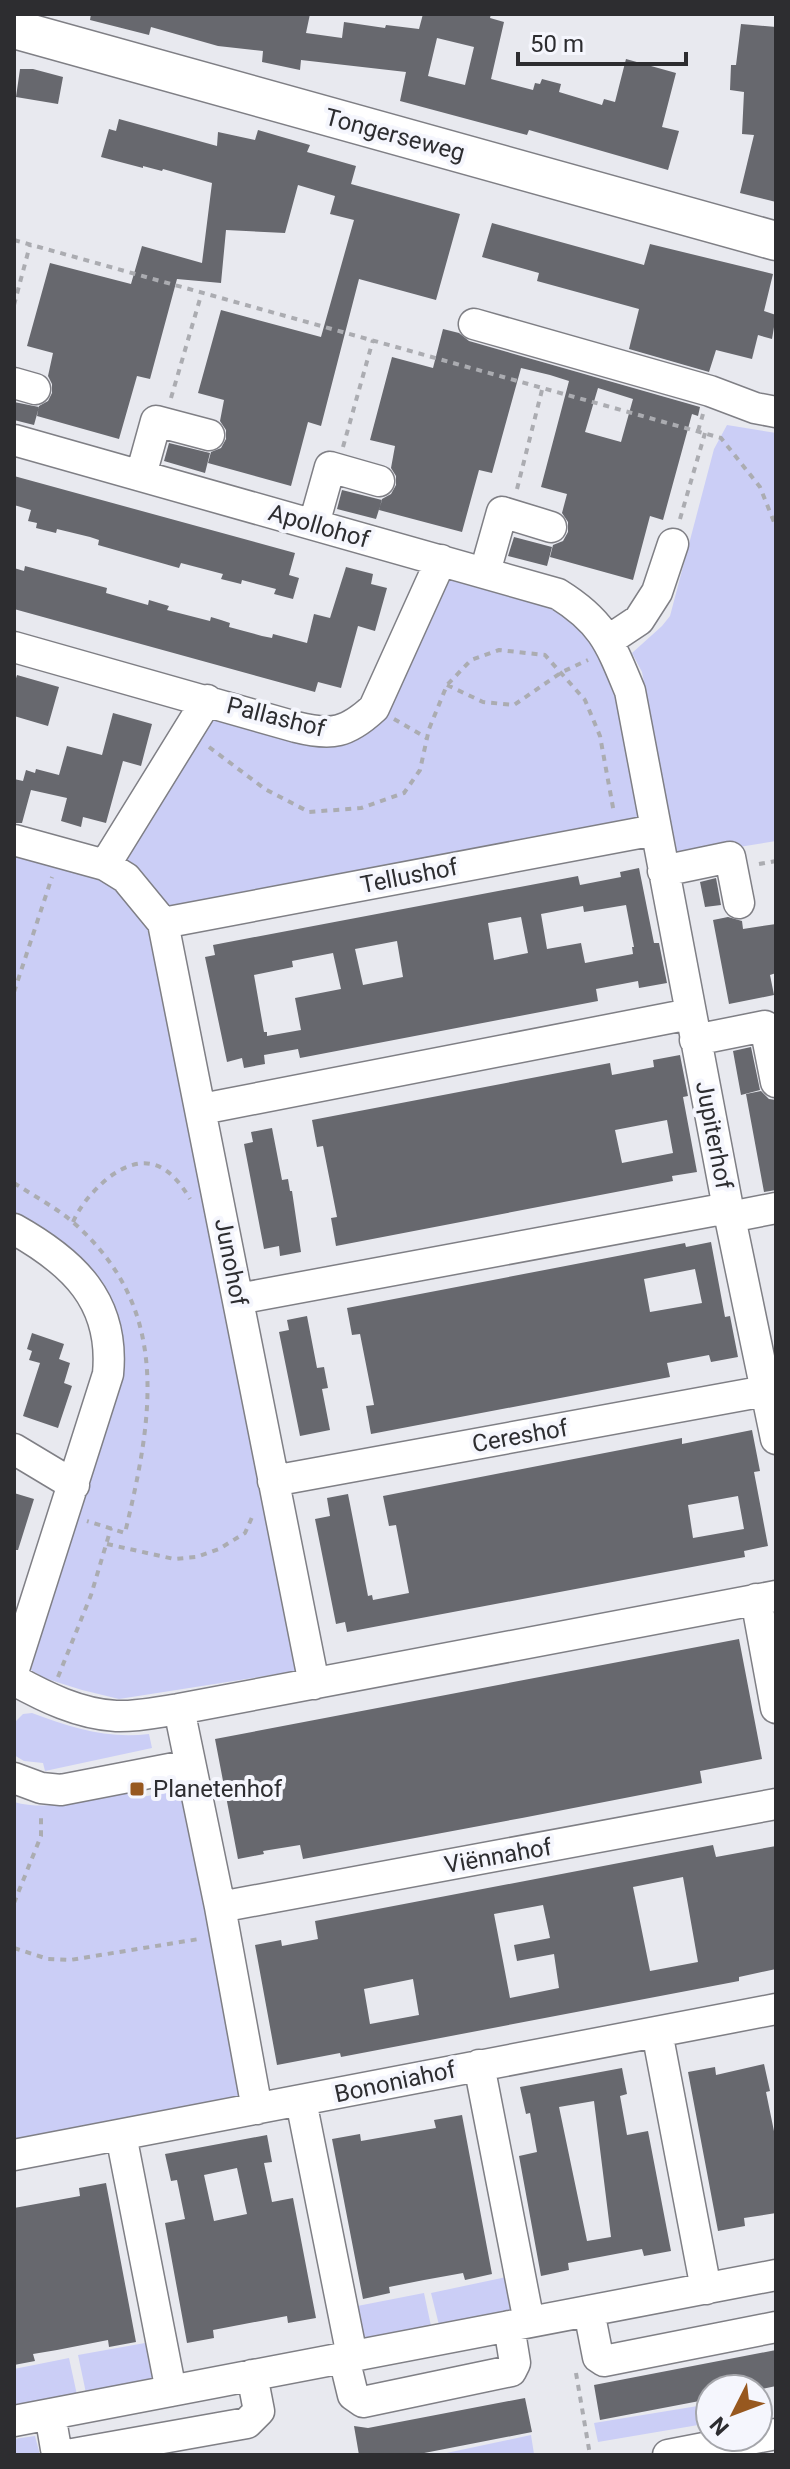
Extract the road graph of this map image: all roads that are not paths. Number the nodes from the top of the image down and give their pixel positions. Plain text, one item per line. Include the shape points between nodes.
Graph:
1 (14, 29) edge
2 (776, 241) edge
3 (474, 324) dead end
4 (776, 412) edge
5 (209, 435) dead end
6 (14, 440) edge
7 (141, 475) junction
8 (379, 481) dead end
9 (314, 524) junction
10 (551, 527) dead end
11 (673, 544) road end
12 (441, 560) junction
13 (485, 572) junction
14 (611, 644) junction
15 (14, 647) edge
16 (207, 700) junction
17 (655, 830) junction
18 (14, 840) edge
19 (105, 865) junction
20 (663, 871) junction
21 (739, 903) dead end
22 (163, 923) junction
23 (693, 1027) junction
24 (776, 1082) edge
25 (202, 1109) junction
26 (776, 1208) edge
27 (729, 1213) junction
28 (14, 1229) edge
29 (238, 1299) junction
30 (771, 1390) edge
31 (776, 1439) edge
32 (14, 1449) edge
33 (273, 1481) junction
34 (74, 1485) junction
35 (766, 1597) edge
36 (14, 1669) edge
37 (14, 1680) edge
38 (314, 1684) junction
39 (776, 1708) edge
40 (179, 1709) junction
41 (188, 1756) junction
42 (26, 1783) edge
43 (776, 1804) edge
44 (223, 1921) junction
45 (776, 2009) edge
46 (657, 2032) junction
47 (479, 2065) junction
48 (301, 2101) junction
49 (257, 2109) junction
50 (121, 2135) junction
51 (14, 2155) edge
52 (776, 2275) edge
53 (706, 2289) junction
54 (589, 2311) junction
55 (519, 2324) junction
56 (776, 2327) edge
57 (348, 2357) junction
58 (252, 2375) junction
59 (171, 2391) junction
60 (50, 2414) junction
61 (14, 2421) edge
62 (776, 2434) edge
63 (668, 2455) edge

1 - 2 main road, Tongerseweg
3 - 4 street
5 - 7 street via 156,421
6 - 7 street, Apollohof
7 - 9 street, Apollohof
8 - 9 street via 330,467
9 - 12 street, Apollohof
10 - 13 street via 502,512
11 - 14 street via 657,592 639,620
12 - 13 street, Apollohof
12 - 16 street, Pallashof via 374,708 360,721 340,732 319,733
13 - 14 street, Apollohof via 558,594 580,608
14 - 17 street, Apollohof via 630,691
15 - 16 street, Pallashof
16 - 19 street
17 - 20 street, Jupiterhof
17 - 22 street, Tellushof
18 - 19 street
19 - 22 street, Junohof via 126,878
20 - 21 street via 730,857
20 - 23 street, Jupiterhof
22 - 25 street, Junohof
23 - 24 street via 765,1026
23 - 25 street
23 - 27 street, Jupiterhof
25 - 29 street, Junohof
26 - 27 street
27 - 29 street
27 - 30 street, Jupiterhof
28 - 34 street via 69,1266 105,1323 108,1374
29 - 33 street, Junohof
30 - 31 street, Jupiterhof
30 - 33 street, Cereshof
32 - 34 street
33 - 38 street, Junohof
34 - 36 street
35 - 38 street
35 - 39 street
37 - 40 street via 49,1698 107,1715
38 - 40 street
40 - 41 street
41 - 42 street
41 - 44 street
43 - 44 street, Viënnahof
44 - 49 street
45 - 46 street, Bononiahof
46 - 47 street, Bononiahof
46 - 53 street
47 - 48 street, Bononiahof
47 - 55 street
48 - 49 street, Bononiahof
48 - 57 street
49 - 50 street, Bononiahof
50 - 51 street, Bononiahof
50 - 59 street
52 - 53 street
53 - 54 street
54 - 55 street
54 - 56 street via 598,2357 604,2361
55 - 57 street
55 - 57 street via 511,2371 363,2402 353,2395
57 - 58 street
58 - 59 street
58 - 60 street via 259,2411 247,2423 67,2455 56,2449
59 - 60 street
60 - 61 street
62 - 63 street

